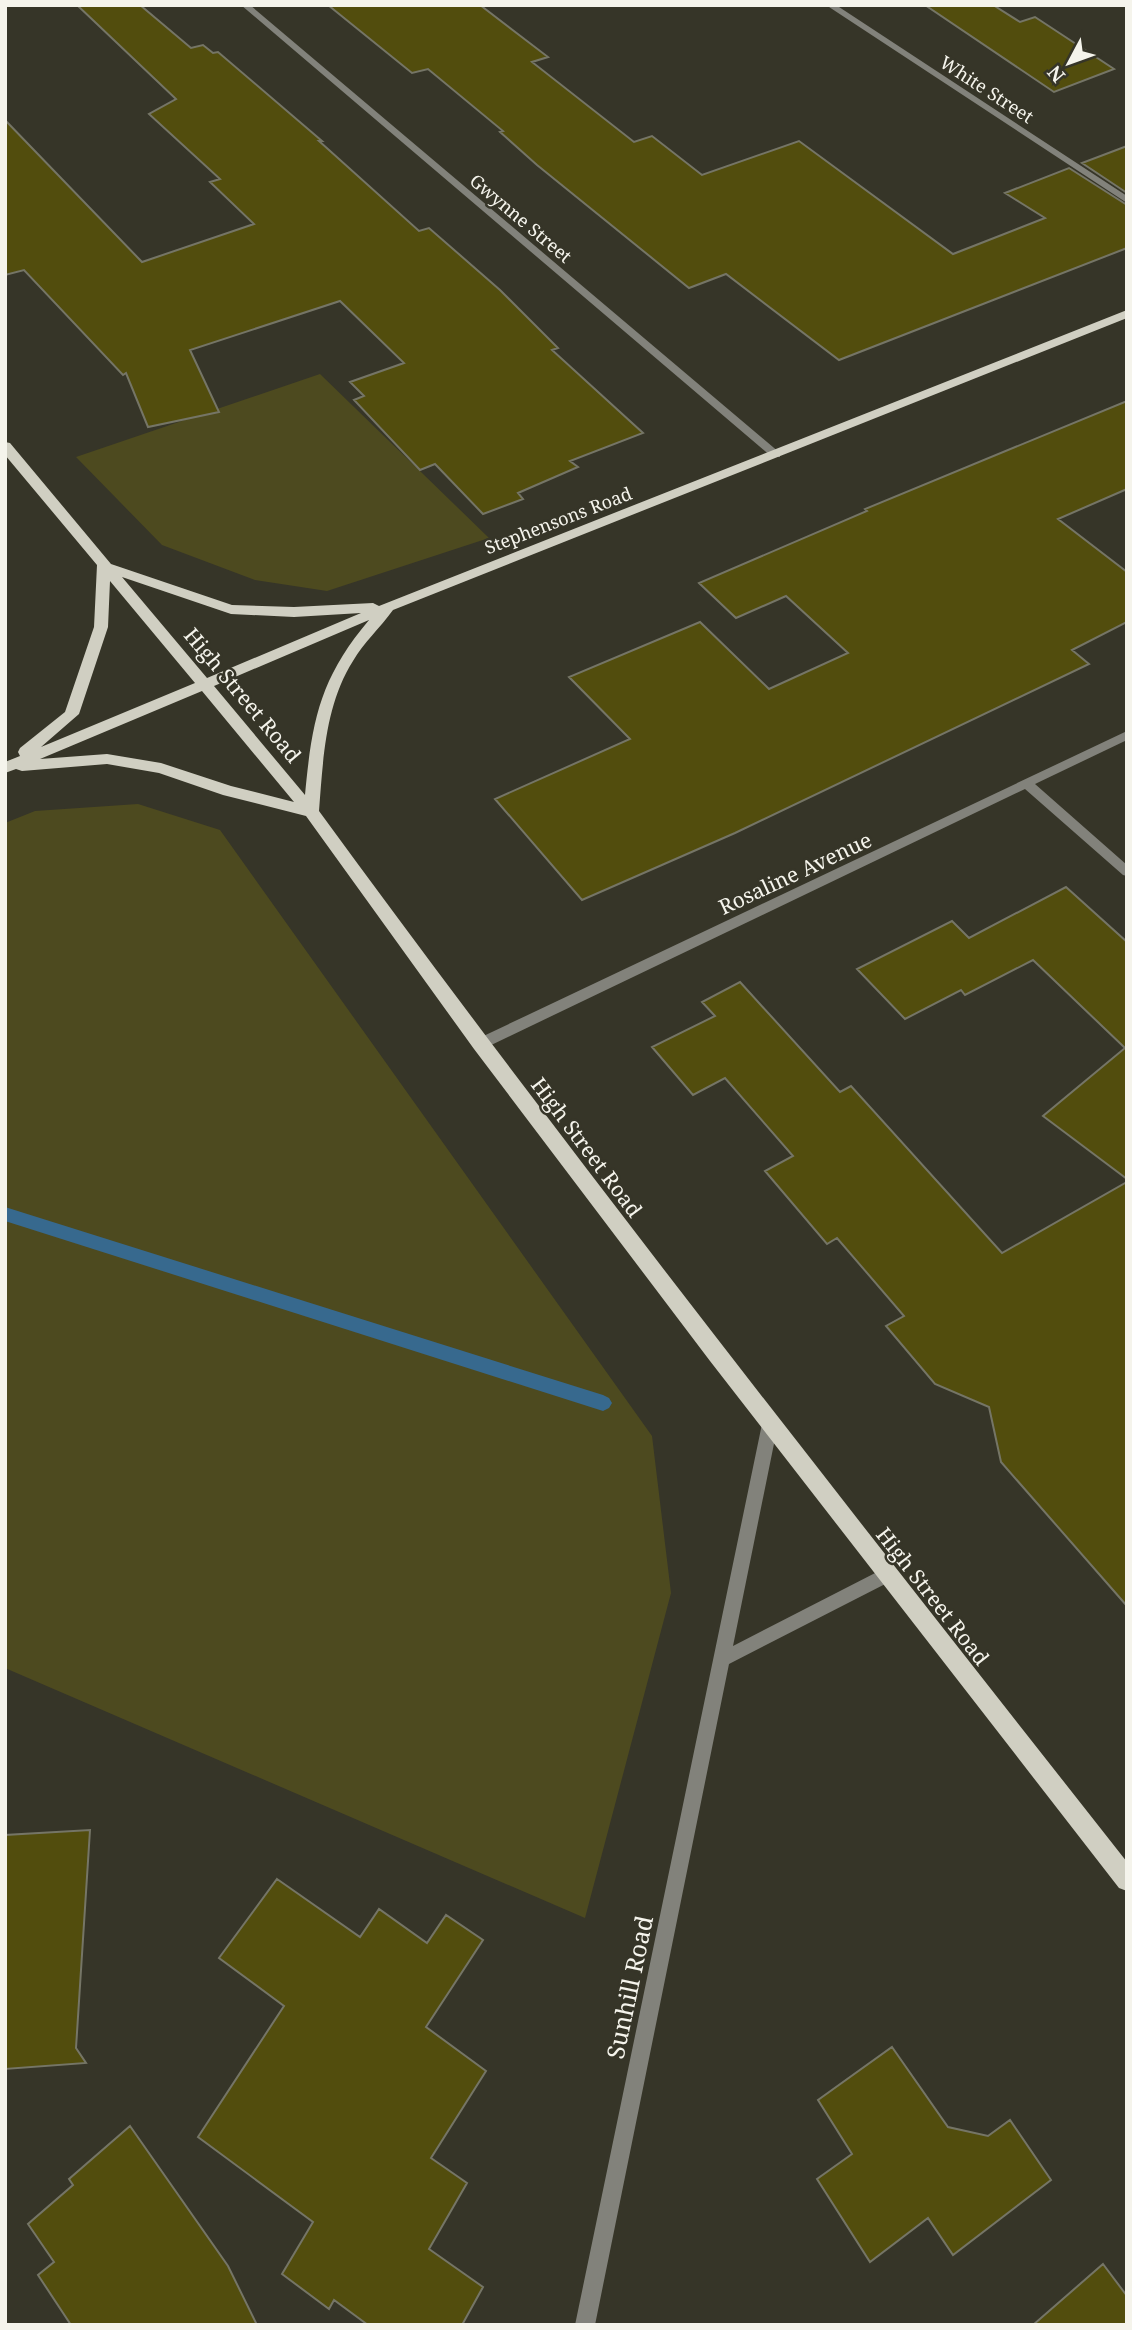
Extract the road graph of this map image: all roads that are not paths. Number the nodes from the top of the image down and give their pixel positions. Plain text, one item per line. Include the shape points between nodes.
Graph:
1 (245, 5) edge
2 (830, 5) edge
3 (1127, 200) edge
4 (1127, 314) edge
5 (5, 446) edge
6 (776, 454) junction
7 (104, 566) junction
8 (388, 607) junction
9 (203, 683) junction
10 (1127, 735) edge
11 (5, 768) edge
12 (1027, 784) junction
13 (311, 812) junction
14 (1127, 872) edge
15 (480, 1044) junction
16 (770, 1424) junction
17 (887, 1576) junction
18 (721, 1660) junction
19 (1127, 1881) edge
20 (585, 2325) edge

1 - 6 street, Gwynne Street
2 - 3 street, White Street
4 - 6 main road, Stephensons Road
5 - 7 main road, High Street Road
6 - 8 main road, Stephensons Road
7 - 8 main road via 231,609 294,612
7 - 9 main road, High Street Road
7 - 11 main road via 101,627 72,715
8 - 9 main road, Stephensons Road
8 - 13 main road via 347,658 330,695 318,741
9 - 11 main road, Stephensons Road
9 - 13 main road, High Street Road
10 - 12 street, Rosaline Avenue
11 - 13 main road via 107,759 161,768
12 - 14 street
12 - 15 street, Rosaline Avenue
13 - 15 main road, High Street Road
15 - 16 main road, High Street Road
16 - 17 main road, High Street Road
16 - 18 street, Sunhill Road
17 - 18 street
17 - 19 main road, High Street Road
18 - 20 street, Sunhill Road

